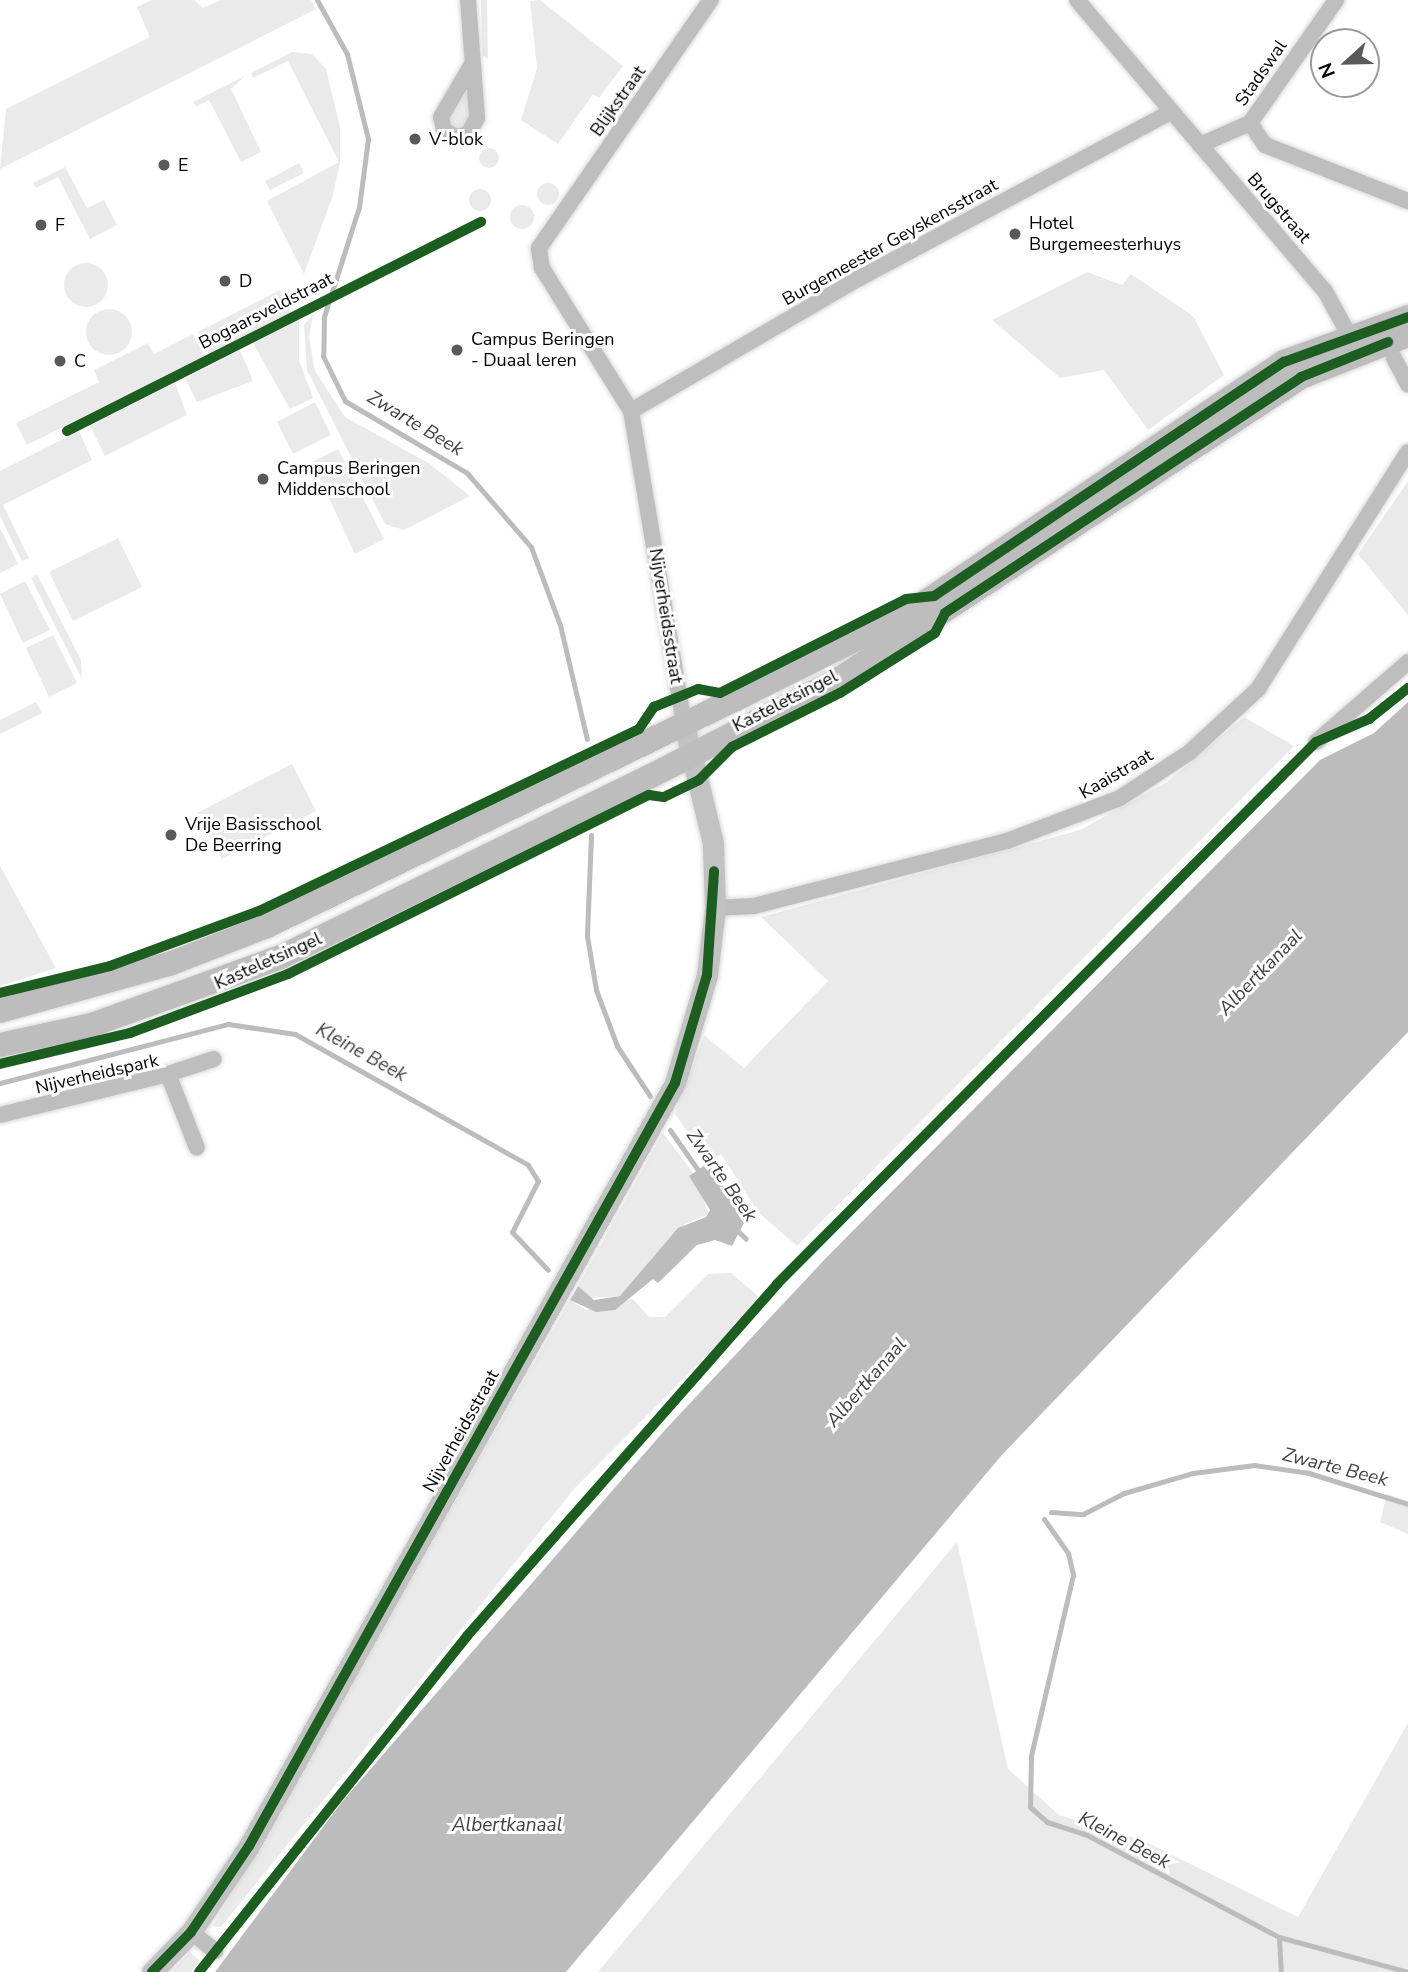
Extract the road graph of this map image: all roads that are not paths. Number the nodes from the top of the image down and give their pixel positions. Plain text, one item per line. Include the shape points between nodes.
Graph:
1 (468, 0) edge
2 (711, 0) edge
3 (1077, 0) edge
4 (1336, 0) edge
5 (471, 66) dead end
6 (1171, 112) junction
7 (1250, 124) junction
8 (1200, 145) junction
9 (1408, 201) edge
10 (1408, 317) edge
11 (1349, 335) junction
12 (1408, 335) edge
13 (1394, 358) dead end
14 (1408, 384) edge
15 (631, 411) junction
16 (1408, 452) edge
17 (1403, 467) edge
18 (1408, 662) edge
19 (684, 724) junction
20 (1316, 742) dead end
21 (693, 754) junction
22 (715, 908) junction
23 (0, 1011) edge
24 (0, 1045) edge
25 (214, 1059) dead end
26 (168, 1074) junction
27 (0, 1115) edge
28 (197, 1148) dead end
29 (191, 1932) junction
30 (215, 1951) dead end
31 (152, 1972) edge

1 - 5 street
2 - 15 street, Blijkstraat via 540,241 542,268
3 - 6 street, Brugstraat
4 - 7 street, Stadswal
6 - 8 street, Brugstraat
6 - 15 street, Burgemeester Geyskensstraat via 858,279
7 - 8 street, Stadswal
7 - 9 street via 1265,145
8 - 11 street, Brugstraat via 1325,291
10 - 11 main road, Kasteletsingel
11 - 19 main road, Kasteletsingel via 1284,362 909,613
12 - 21 main road, Kasteletsingel via 1301,377 862,665
13 - 14 street
15 - 19 street, Nijverheidsstraat
16 - 17 street, Kaaistraat
17 - 22 street, Kaaistraat via 1258,689 1190,752 1120,798 1007,841 754,906
18 - 20 street
19 - 21 street, Nijverheidsstraat
19 - 23 main road, Kasteletsingel via 267,926 172,963
21 - 22 street, Nijverheidsstraat via 712,843
21 - 24 main road, Kasteletsingel via 281,957 132,1013
22 - 29 street, Nijverheidsstraat via 707,975 676,1083 249,1846
25 - 26 street
26 - 27 street, Nijverheidspark
26 - 28 street, Nijverheidspark
29 - 30 street
29 - 31 street, Nijverheidsstraat

